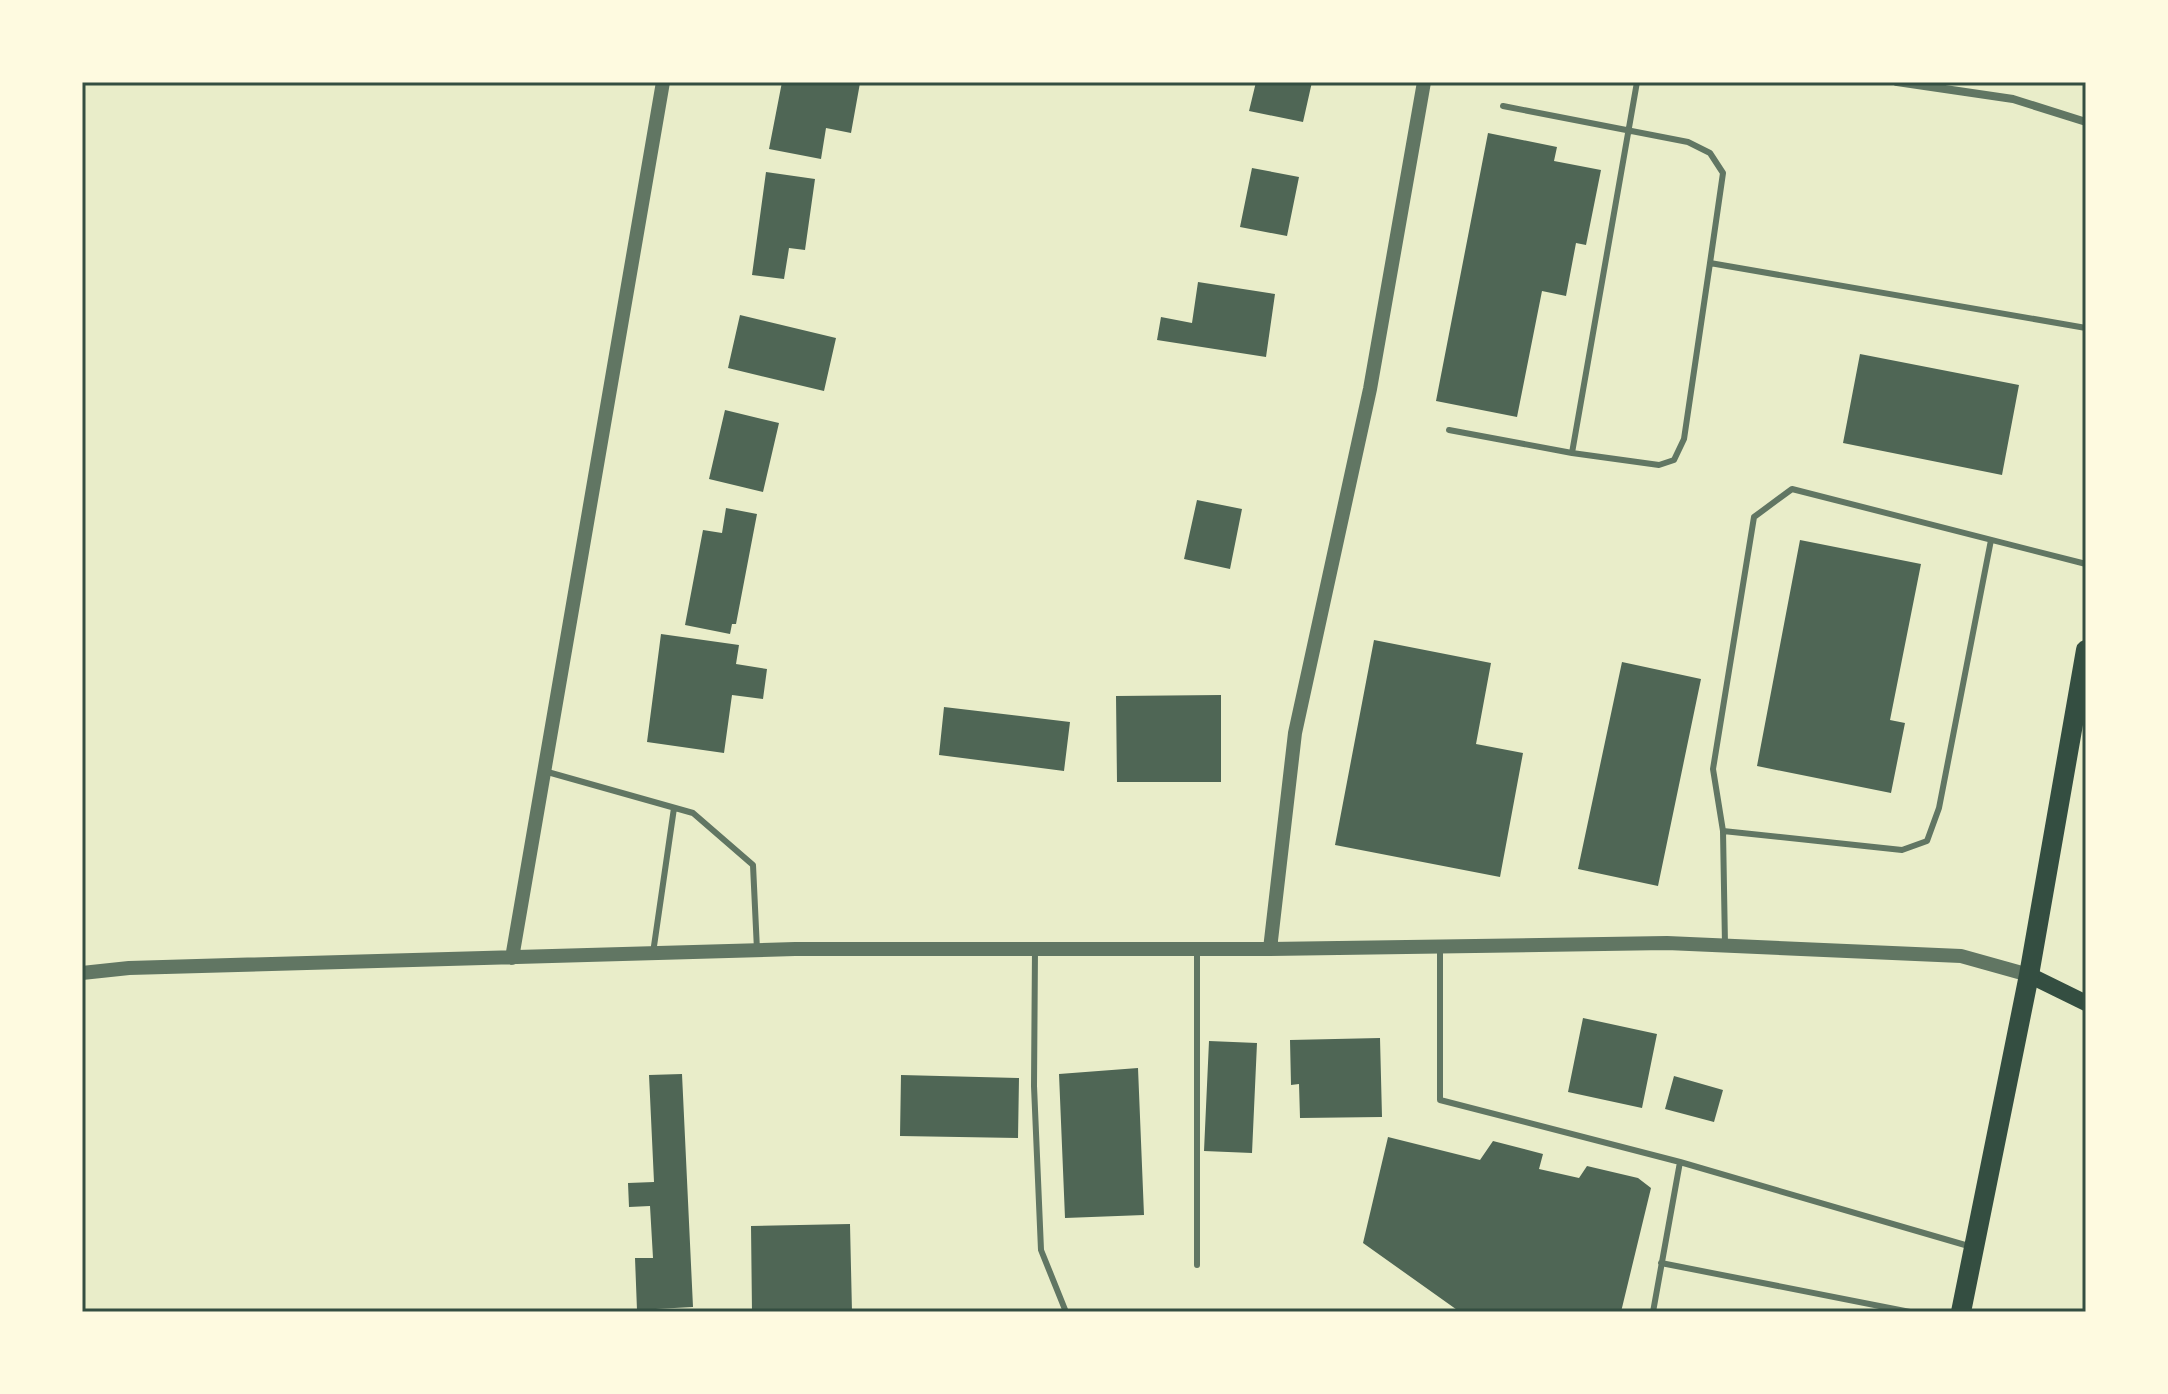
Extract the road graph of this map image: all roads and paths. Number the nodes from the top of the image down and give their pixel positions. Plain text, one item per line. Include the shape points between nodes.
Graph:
1 (663, 82) edge
2 (1424, 82) edge
3 (1637, 82) edge
4 (1897, 82) edge
5 (1503, 106) dead end
6 (2086, 110) edge
7 (2085, 121) edge
8 (1628, 132) junction
9 (1710, 263) junction
10 (2086, 328) edge
11 (1449, 430) dead end
12 (1572, 453) junction
13 (1991, 540) junction
14 (2086, 564) edge
15 (2086, 651) edge
16 (544, 771) junction
17 (674, 808) junction
18 (1723, 831) junction
19 (1440, 945) junction
20 (1725, 945) junction
21 (1035, 949) junction
22 (1197, 949) junction
23 (1270, 949) junction
24 (757, 950) junction
25 (653, 953) junction
26 (512, 958) junction
27 (82, 973) edge
28 (2029, 975) junction
29 (2086, 1003) edge
30 (1680, 1162) junction
31 (1974, 1247) junction
32 (1661, 1263) junction
33 (1197, 1265) dead end
34 (1066, 1312) edge
35 (1653, 1312) edge
36 (1910, 1312) edge
37 (1961, 1312) edge

1 - 16 street
2 - 23 street via 1370,389 1295,733
3 - 8 lane
4 - 7 street via 2013,99
5 - 8 lane
6 - 7 lane
8 - 9 lane via 1688,142 1710,153 1723,173
8 - 12 lane
9 - 10 lane
9 - 12 lane via 1684,439 1674,460 1659,465
11 - 12 lane
13 - 14 lane
13 - 18 lane via 1939,808 1927,841 1902,850
13 - 18 lane via 1792,489 1754,517 1713,769
15 - 28 main road
16 - 17 lane
16 - 26 street
17 - 24 lane via 693,813 753,865
17 - 25 lane
18 - 20 lane
19 - 20 street
19 - 23 street
19 - 30 lane via 1440,1100
20 - 28 street via 1961,956
21 - 22 street
21 - 24 street
21 - 34 lane via 1041,1250
22 - 23 street
22 - 33 lane
24 - 25 street
25 - 26 street
26 - 27 street
28 - 29 main road
28 - 31 main road
30 - 31 lane
30 - 32 lane
31 - 37 main road
32 - 35 lane
32 - 36 lane

